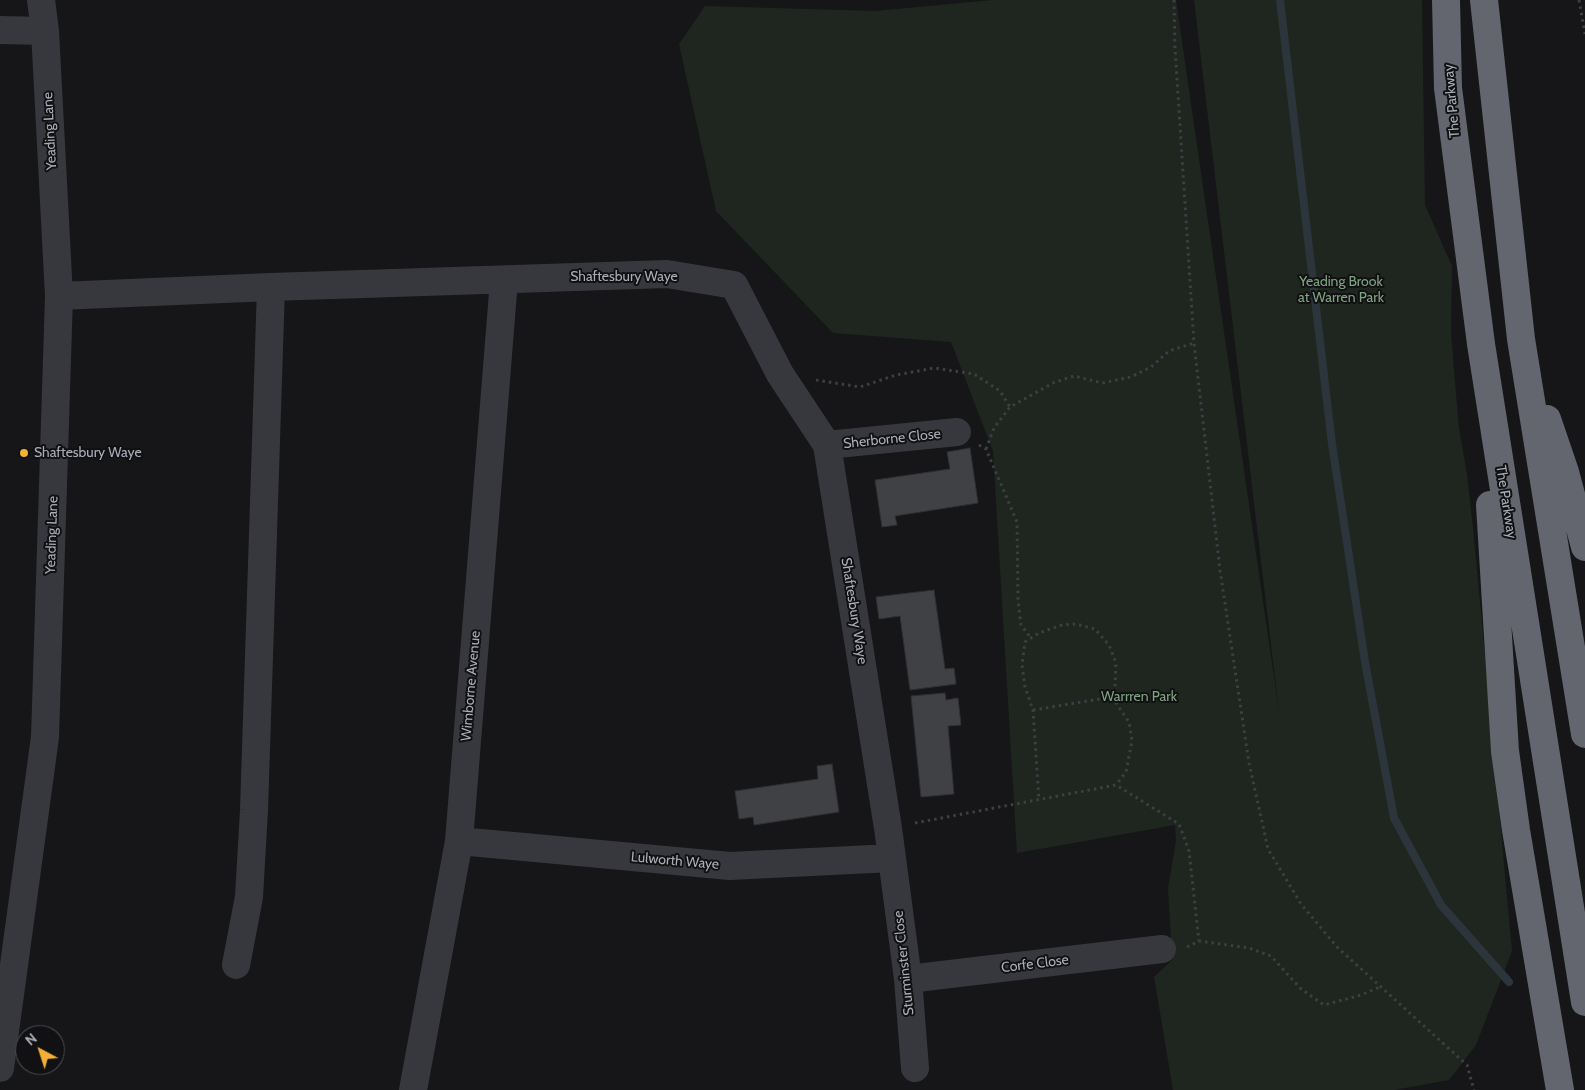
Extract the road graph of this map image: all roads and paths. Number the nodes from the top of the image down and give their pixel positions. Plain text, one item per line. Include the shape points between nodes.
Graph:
1 (42, 0) edge
2 (1174, 0) edge
3 (1446, 0) edge
4 (1484, 0) edge
5 (1579, 0) edge
6 (0, 30) edge
7 (45, 30) junction
8 (1585, 34) edge
9 (504, 280) junction
10 (271, 287) junction
11 (59, 296) junction
12 (1521, 339) junction
13 (1194, 343) junction
14 (1481, 344) junction
15 (780, 374) junction
16 (1010, 407) junction
17 (957, 432) joint
18 (827, 445) junction
19 (986, 450) junction
20 (1585, 547) edge
21 (1031, 638) junction
22 (1112, 697) junction
23 (1033, 710) junction
24 (1585, 734) edge
25 (1116, 785) junction
26 (1039, 800) junction
27 (888, 828) junction
28 (459, 841) junction
29 (892, 858) junction
30 (1199, 941) junction
31 (1162, 949) joint
32 (236, 965) dead end
33 (908, 979) junction
34 (1380, 987) junction
35 (1585, 1002) edge
36 (0, 1068) edge
37 (915, 1068) dead end
38 (413, 1090) edge
39 (1474, 1090) edge
40 (1560, 1090) edge

1 - 7 street, Yeading Lane
2 - 13 path
3 - 14 highway, The Parkway via 1448,88
4 - 12 highway
5 - 8 path
6 - 7 street
7 - 11 street, Yeading Lane
9 - 10 street, Shaftesbury Waye
9 - 15 street, Shaftesbury Waye via 667,274 734,284
9 - 28 street, Wimborne Avenue
10 - 11 street, Shaftesbury Waye
10 - 32 street via 254,810 249,897
11 - 36 street, Yeading Lane via 45,736
12 - 20 highway via 1565,472
12 - 24 highway
13 - 16 path via 1169,351 1151,367 1131,377 1102,383 1074,376 1053,383
13 - 34 path via 1220,570 1250,764 1268,849 1301,904 1337,947
14 - 35 highway, The Parkway
14 - 40 highway via 1504,751
15 - 16 path via 860,387 896,375 934,368 974,374 1000,391
15 - 18 street, Shaftesbury Waye
16 - 19 path via 994,428
17 - 18 street, Sherborne Close
17 - 19 path
18 - 27 street, Shaftesbury Waye
19 - 21 path via 1017,522 1021,626
21 - 22 path via 1062,625 1076,624 1095,629 1109,645 1116,663
21 - 23 path via 1025,642 1022,665
22 - 23 path
22 - 25 path via 1129,722 1132,741 1126,772
23 - 26 path
25 - 26 path
25 - 30 path via 1179,824 1189,851
26 - 27 path
27 - 29 street, Shaftesbury Waye
28 - 29 street, Lulworth Waye via 730,866
28 - 38 street, Wimborne Avenue
29 - 33 street, Sturminster Close
30 - 31 path via 1187,947
30 - 34 path via 1249,948 1271,956 1300,988 1324,1005
31 - 33 street, Corfe Close
33 - 37 street, Sturminster Close
34 - 39 path via 1467,1065

